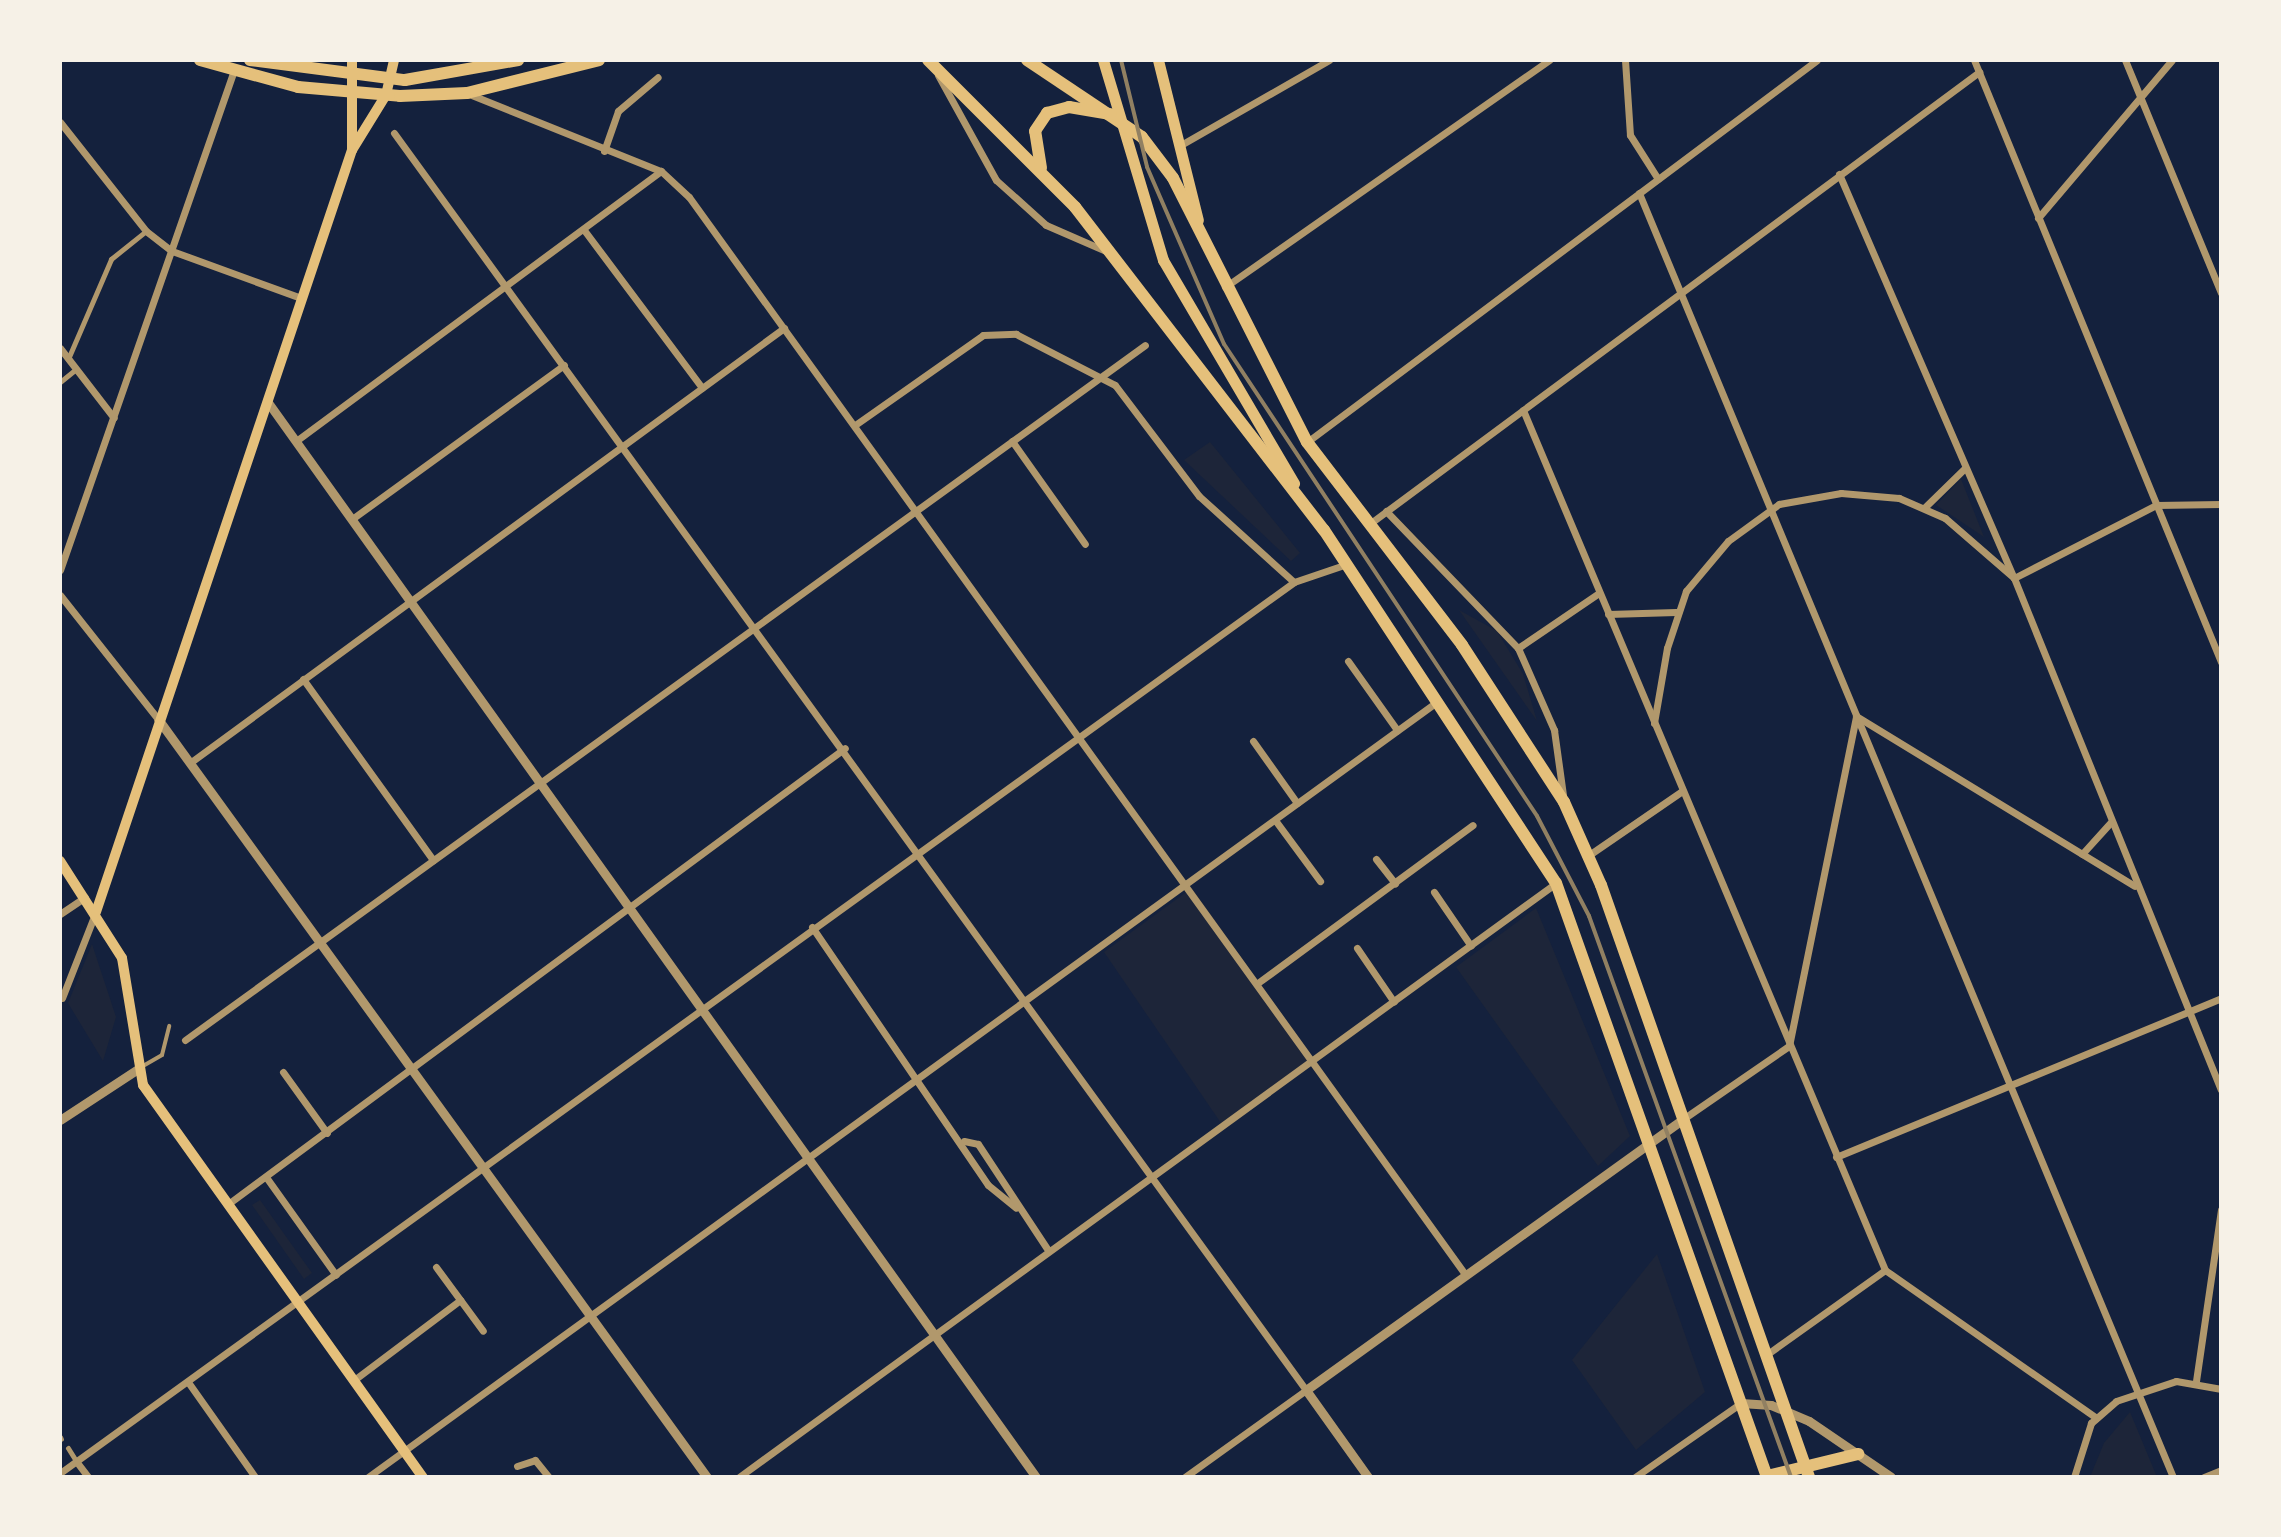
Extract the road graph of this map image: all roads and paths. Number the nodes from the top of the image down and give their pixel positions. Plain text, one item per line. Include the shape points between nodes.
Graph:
1 (200, 60) edge
2 (250, 60) edge
3 (352, 60) edge
4 (394, 60) edge
5 (518, 60) edge
6 (599, 60) edge
7 (1027, 60) edge
8 (1103, 60) edge
9 (1158, 60) edge
10 (1329, 60) edge
11 (1549, 60) edge
12 (1625, 60) edge
13 (1817, 60) edge
14 (1974, 60) edge
15 (2125, 60) edge
16 (2172, 60) edge
17 (930, 61) edge
18 (1979, 72) junction
19 (233, 73) junction
20 (350, 76) junction
21 (658, 77) dead end
22 (390, 78) junction
23 (348, 93) junction
24 (467, 93) junction
25 (386, 95) junction
26 (2140, 96) junction
27 (1113, 114) junction
28 (60, 122) edge
29 (394, 133) dead end
30 (1179, 146) junction
31 (352, 150) junction
32 (604, 151) junction
33 (661, 171) junction
34 (1044, 173) junction
35 (1839, 174) junction
36 (1658, 179) junction
37 (1639, 193) junction
38 (2038, 218) junction
39 (1199, 224) junction
40 (584, 230) junction
41 (146, 231) junction
42 (172, 251) junction
43 (1112, 253) junction
44 (507, 287) junction
45 (1223, 288) junction
46 (1679, 291) junction
47 (2221, 293) edge
48 (301, 298) junction
49 (784, 328) junction
50 (1145, 345) dead end
51 (60, 348) edge
52 (68, 359) junction
53 (564, 365) junction
54 (76, 369) junction
55 (1100, 377) junction
56 (60, 382) edge
57 (702, 388) junction
58 (267, 401) junction
59 (1523, 410) junction
60 (114, 418) junction
61 (855, 425) junction
62 (296, 441) junction
63 (1012, 441) junction
64 (1307, 442) junction
65 (623, 446) junction
66 (1964, 469) junction
67 (2221, 504) edge
68 (2156, 505) junction
69 (1925, 507) junction
70 (917, 509) junction
71 (1770, 509) junction
72 (1386, 511) junction
73 (352, 519) junction
74 (1367, 526) junction
75 (1324, 530) junction
76 (1085, 544) dead end
77 (1348, 564) junction
78 (60, 570) edge
79 (2014, 578) junction
80 (1294, 582) junction
81 (1599, 593) junction
82 (60, 595) edge
83 (412, 599) junction
84 (1676, 612) junction
85 (1608, 614) junction
86 (755, 626) junction
87 (1518, 648) junction
88 (1348, 661) dead end
89 (2221, 662) edge
90 (303, 679) junction
91 (1438, 701) junction
92 (1856, 716) junction
93 (158, 719) junction
94 (1654, 724) junction
95 (1397, 730) junction
96 (1080, 734) junction
97 (1253, 741) dead end
98 (845, 748) junction
99 (191, 762) junction
100 (542, 780) junction
101 (1682, 791) junction
102 (1564, 802) junction
103 (1297, 803) junction
104 (1275, 820) junction
105 (2110, 823) junction
106 (1473, 825) dead end
107 (919, 850) junction
108 (2082, 854) junction
109 (1589, 855) junction
110 (1376, 859) dead end
111 (433, 860) junction
112 (60, 861) edge
113 (1320, 881) dead end
114 (1395, 883) junction
115 (1556, 883) junction
116 (1189, 884) junction
117 (2136, 887) junction
118 (1434, 892) dead end
119 (85, 897) junction
120 (630, 903) junction
121 (96, 912) junction
122 (60, 914) edge
123 (812, 927) junction
124 (322, 940) junction
125 (1471, 946) junction
126 (1357, 948) dead end
127 (1259, 982) junction
128 (62, 998) edge
129 (2221, 998) edge
130 (1028, 1002) junction
131 (1394, 1002) junction
132 (704, 1006) junction
133 (2188, 1011) junction
134 (169, 1026) dead end
135 (185, 1040) dead end
136 (1789, 1046) junction
137 (1314, 1059) junction
138 (138, 1069) junction
139 (411, 1070) junction
140 (283, 1072) dead end
141 (920, 1079) junction
142 (2010, 1085) junction
143 (2221, 1090) edge
144 (1683, 1119) junction
145 (60, 1120) edge
146 (327, 1133) junction
147 (964, 1141) junction
148 (1650, 1141) junction
149 (810, 1156) junction
150 (1836, 1157) junction
151 (483, 1170) junction
152 (266, 1177) junction
153 (1154, 1177) junction
154 (228, 1204) junction
155 (1016, 1208) junction
156 (2221, 1210) edge
157 (1048, 1250) junction
158 (436, 1267) dead end
159 (1885, 1270) junction
160 (1465, 1274) junction
161 (336, 1275) junction
162 (460, 1300) junction
163 (298, 1302) junction
164 (588, 1317) junction
165 (483, 1331) dead end
166 (934, 1336) junction
167 (1766, 1355) junction
168 (354, 1380) junction
169 (2196, 1381) junction
170 (188, 1382) junction
171 (2221, 1389) edge
172 (1306, 1390) junction
173 (2136, 1390) junction
174 (1741, 1403) junction
175 (1785, 1409) junction
176 (2096, 1418) junction
177 (68, 1448) dead end
178 (405, 1451) junction
179 (1858, 1454) junction
180 (76, 1461) junction
181 (517, 1466) dead end
182 (2221, 1470) edge
183 (1806, 1471) edge
184 (60, 1473) edge
185 (88, 1477) edge
186 (255, 1477) edge
187 (368, 1477) edge
188 (423, 1477) edge
189 (549, 1477) edge
190 (707, 1477) edge
191 (739, 1477) edge
192 (1036, 1477) edge
193 (1185, 1477) edge
194 (1368, 1477) edge
195 (1635, 1477) edge
196 (1767, 1477) edge
197 (1891, 1477) edge
198 (2074, 1477) edge
199 (2173, 1477) edge
200 (2204, 1477) edge

1 - 19 highway
2 - 20 highway
3 - 20 main road
4 - 22 main road
5 - 22 highway via 433,79
6 - 24 highway
7 - 27 highway
8 - 75 main road via 1138,191 1194,321
9 - 30 main road
10 - 30 street
11 - 45 street
12 - 36 street via 1630,135
13 - 36 street
14 - 18 street
15 - 26 street
16 - 26 street
17 - 34 highway
17 - 43 street via 996,180 1046,225
18 - 35 street
18 - 38 street
19 - 23 highway
19 - 42 street
20 - 22 highway
20 - 23 main road
21 - 32 street via 618,111
22 - 25 main road
23 - 25 highway
23 - 31 main road
24 - 25 highway
24 - 32 street
25 - 31 main road
26 - 38 street
26 - 47 street
27 - 34 highway via 1069,107 1047,113 1035,131
27 - 39 highway via 1142,137
28 - 41 street
29 - 44 street
30 - 39 main road
31 - 48 main road
32 - 33 street
33 - 40 street
33 - 49 street via 689,197
34 - 43 highway
35 - 46 street
35 - 66 street
36 - 37 street
37 - 46 street
37 - 64 street
38 - 68 street
39 - 45 highway
40 - 44 street
40 - 57 street
41 - 42 street
41 - 52 street via 111,259 85,332
42 - 48 street
42 - 60 street
43 - 75 highway
44 - 53 street
44 - 62 street
45 - 64 highway
46 - 59 street
46 - 71 street
48 - 58 main road
49 - 57 street
49 - 61 street
50 - 55 street
51 - 52 street
52 - 54 street
53 - 65 street
53 - 73 street
54 - 56 street
54 - 60 street
55 - 61 street via 1016,334 993,331
55 - 63 street
55 - 80 street via 1115,385 1199,496
57 - 65 street
58 - 62 street
58 - 93 main road
59 - 72 street
59 - 81 street
60 - 78 street
61 - 70 street
62 - 73 street
63 - 70 street
63 - 76 street
64 - 74 highway
65 - 83 street
65 - 86 street
66 - 69 street
66 - 79 street
67 - 68 street
68 - 79 street
68 - 89 street
69 - 71 street via 1841,493
69 - 79 street
70 - 86 street
70 - 96 street
71 - 84 street via 1711,559
71 - 92 street
72 - 74 street
72 - 87 street
73 - 83 street
74 - 102 highway via 1462,645
75 - 77 highway
77 - 80 street
77 - 91 highway
79 - 105 street
80 - 96 street
81 - 85 street
81 - 87 street
82 - 93 street
83 - 90 street
83 - 100 street
84 - 85 street
84 - 94 street
85 - 94 street
86 - 98 street
86 - 100 street
87 - 102 street via 1554,730
88 - 95 street
90 - 99 street
90 - 111 street
91 - 95 street
91 - 115 highway
92 - 108 street
92 - 136 street
92 - 142 street
93 - 99 street
93 - 121 main road
94 - 101 street
95 - 103 street
96 - 107 street
96 - 116 street
97 - 103 street
98 - 107 street
98 - 120 street
99 - 124 street
100 - 111 street
100 - 120 street
101 - 109 street
101 - 136 street
102 - 109 highway
103 - 104 street
104 - 113 street
104 - 116 street
105 - 108 street
105 - 117 street
106 - 114 street
107 - 123 street
107 - 130 street
108 - 117 street
109 - 144 highway
110 - 114 street
111 - 124 street
112 - 119 main road
114 - 127 street
115 - 125 street
115 - 148 highway
116 - 127 street
116 - 130 street
117 - 133 street
118 - 125 street
119 - 121 main road
119 - 122 street
120 - 132 street
120 - 139 street
121 - 128 street
121 - 138 main road via 132,989
123 - 132 street
123 - 141 street
124 - 135 street
124 - 139 street
125 - 131 street
126 - 131 street
127 - 137 street
129 - 133 street
130 - 141 street
130 - 153 street
131 - 137 street
132 - 149 street
132 - 151 street
133 - 142 street
133 - 143 street
134 - 138 lane via 162,1055
136 - 144 street
136 - 150 street
137 - 153 street
137 - 160 street
138 - 145 street
138 - 154 main road
139 - 146 street
139 - 151 street
140 - 146 street
141 - 147 street
141 - 149 street
142 - 150 street
142 - 173 street
144 - 148 street
144 - 167 highway
146 - 152 street
147 - 155 street via 988,1185
147 - 155 street via 978,1144
148 - 160 street
148 - 174 highway
149 - 164 street
149 - 166 street
150 - 159 street
151 - 161 street
151 - 164 street
152 - 154 street
152 - 161 street
153 - 157 street
153 - 172 street
154 - 163 main road
155 - 157 street
156 - 169 street
157 - 166 street
158 - 162 street
159 - 167 street
159 - 176 street
160 - 172 street
161 - 163 street
162 - 165 street
162 - 168 street
163 - 168 main road
163 - 170 street
164 - 178 street
164 - 190 street
166 - 191 street
166 - 192 street
167 - 175 highway
168 - 178 main road
169 - 171 street
169 - 173 street
170 - 180 street
170 - 186 street
172 - 193 street
172 - 194 street
173 - 176 street
173 - 199 street
174 - 175 street
174 - 195 street
174 - 196 highway
175 - 179 street
175 - 183 highway
176 - 198 street
177 - 180 street
178 - 187 street
178 - 188 main road
179 - 183 highway
179 - 197 street
180 - 184 street
180 - 185 street
181 - 189 street via 535,1460
182 - 200 street
183 - 196 highway

